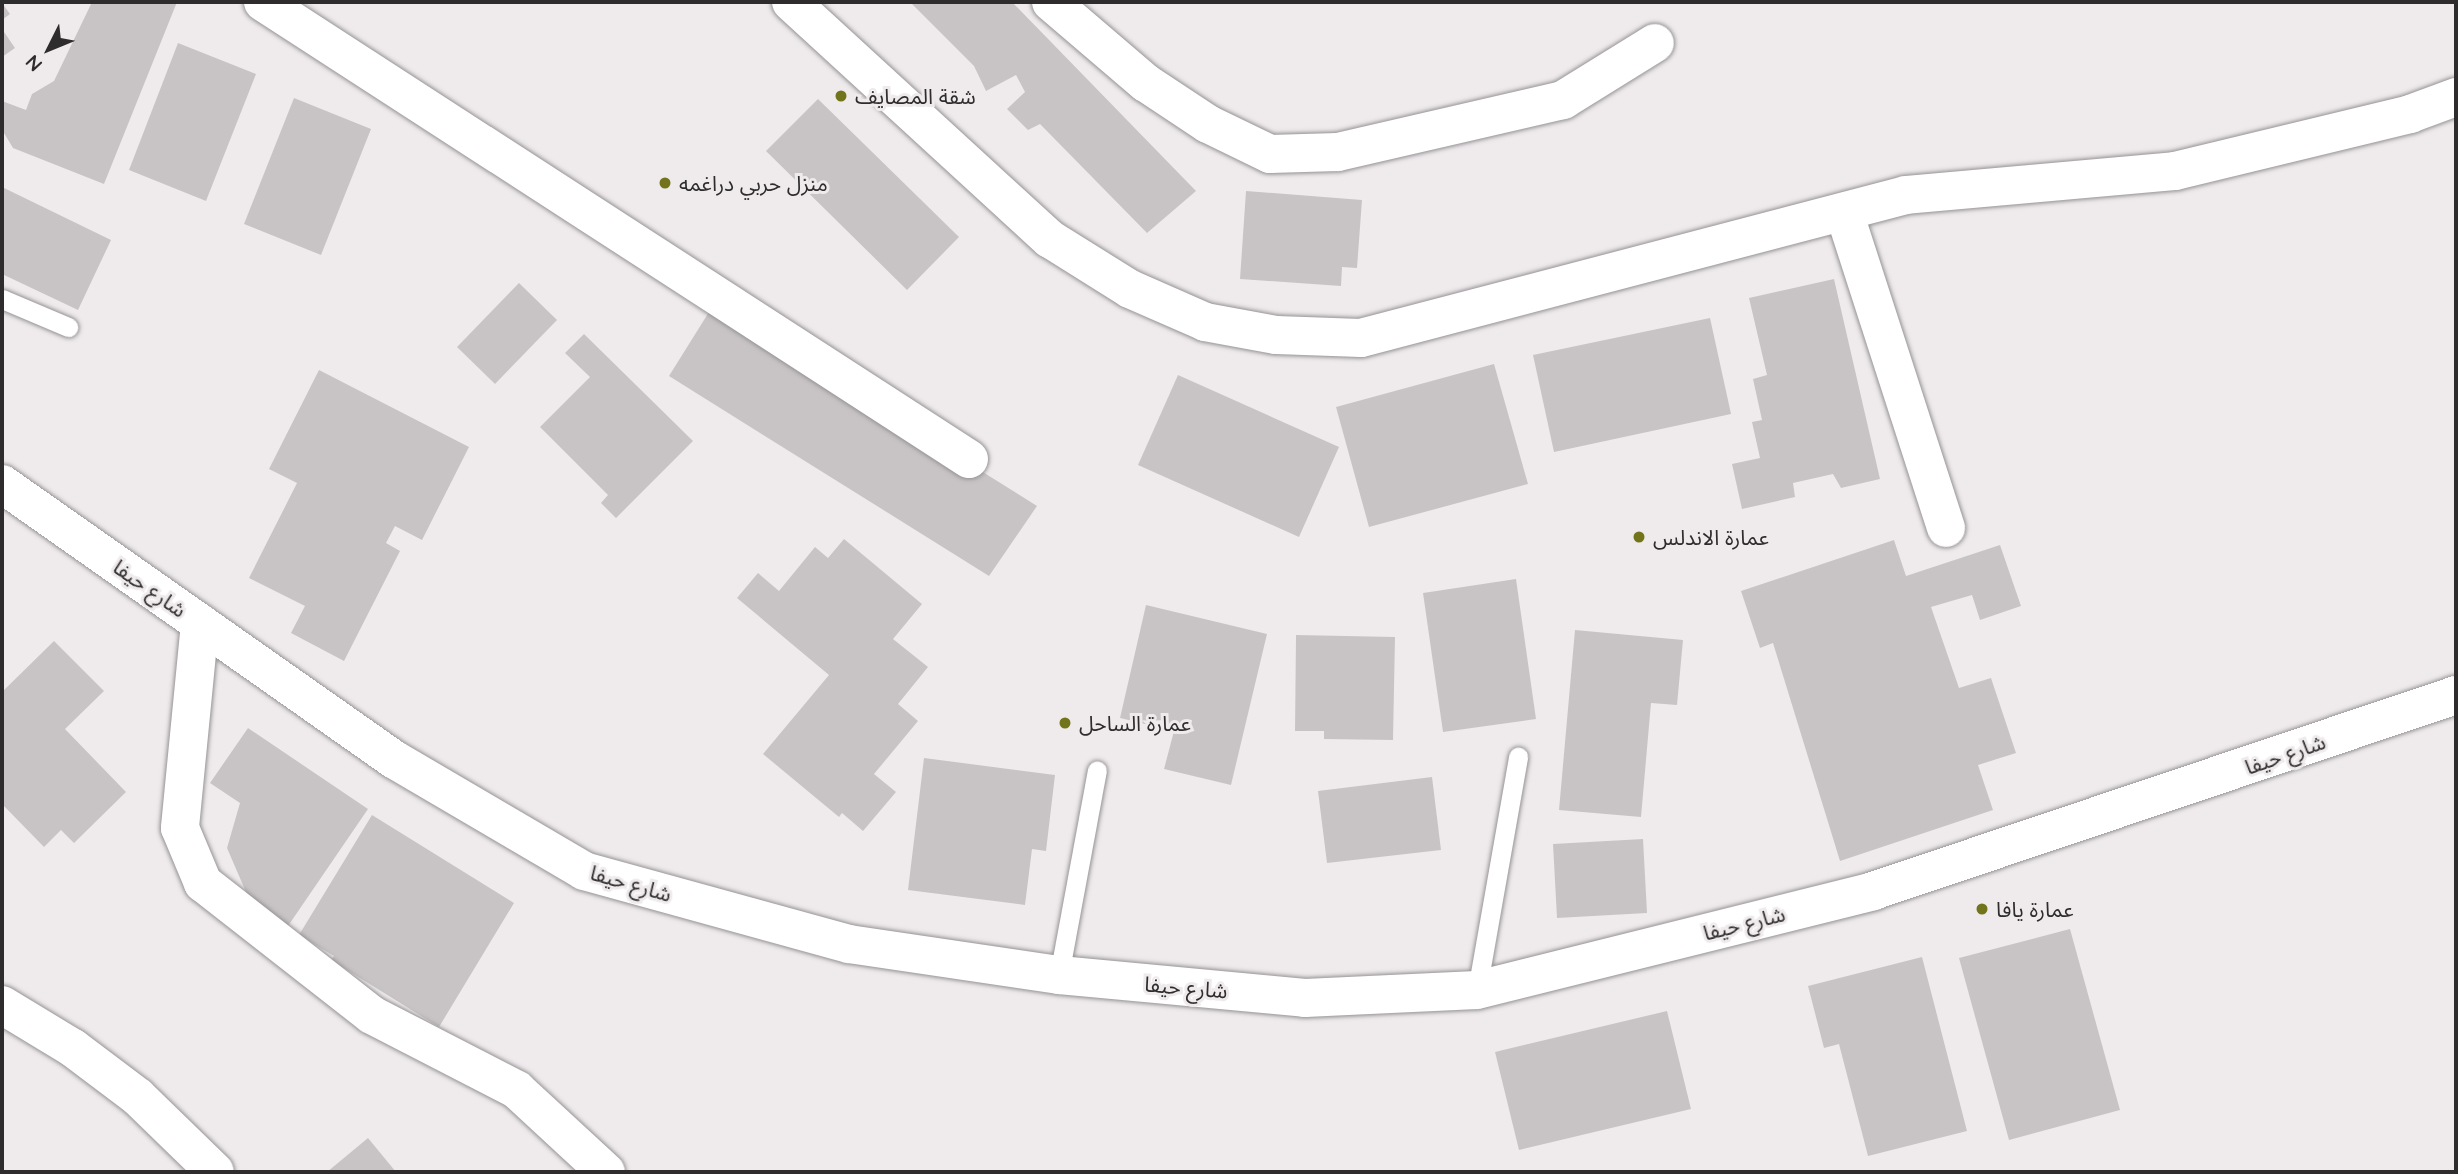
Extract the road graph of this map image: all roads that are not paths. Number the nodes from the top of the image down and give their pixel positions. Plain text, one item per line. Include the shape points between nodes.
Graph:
1 (263, 2) edge
2 (791, 2) edge
3 (1051, 2) edge
4 (1655, 43) dead end
5 (2456, 96) edge
6 (1844, 212) junction
7 (2, 299) edge
8 (68, 327) dead end
9 (969, 459) dead end
10 (2, 484) edge
11 (1946, 527) dead end
12 (200, 623) junction
13 (2456, 695) edge
14 (1518, 757) dead end
15 (1097, 770) dead end
16 (1059, 975) junction
17 (1477, 990) junction
18 (2, 1005) edge
19 (215, 1172) edge
20 (606, 1172) edge

1 - 9 street
2 - 6 street via 1049,239 1130,289 1205,322 1276,335 1361,338
3 - 4 street via 1146,83 1208,124 1270,154 1338,152 1563,100
5 - 6 street via 2410,114 2175,171 1906,195
6 - 11 street
7 - 8 lane
10 - 12 street, شارع حيفا
12 - 16 street, شارع حيفا via 395,760 584,871 849,944
12 - 20 street via 180,828 203,884 372,1015 517,1090
13 - 17 street, شارع حيفا via 1873,891
14 - 17 lane
15 - 16 lane
16 - 17 street, شارع حيفا via 1305,998
18 - 19 street via 73,1048 138,1097

